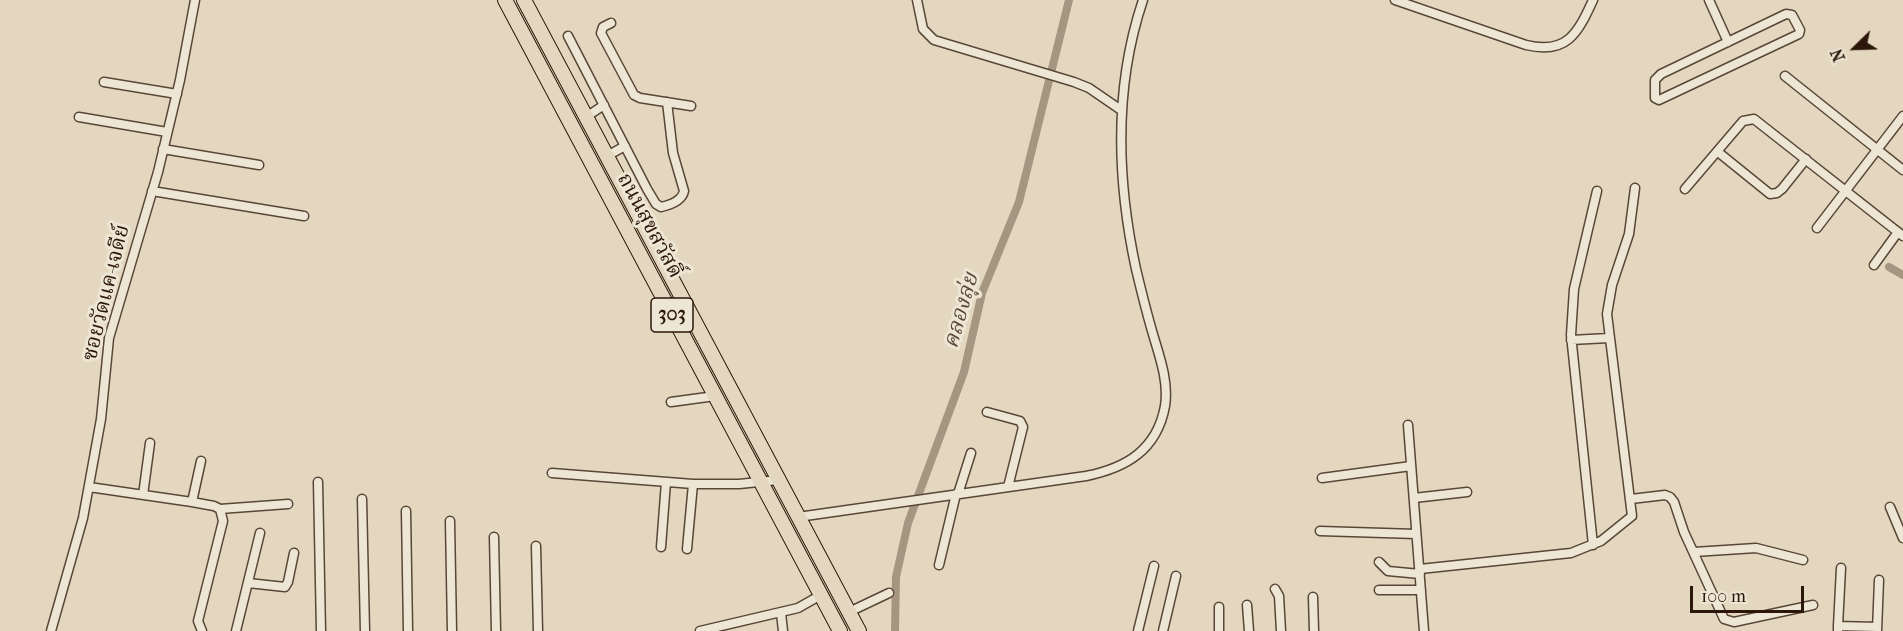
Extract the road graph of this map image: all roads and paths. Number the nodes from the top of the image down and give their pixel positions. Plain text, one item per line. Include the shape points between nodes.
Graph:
1 (195, 0) edge
2 (505, 0) edge
3 (524, 0) edge
4 (917, 0) edge
5 (1143, 0) edge
6 (1395, 0) edge
7 (1593, 0) edge
8 (1709, 0) edge
9 (611, 23) dead end
10 (568, 36) dead end
11 (1728, 42) junction
12 (1785, 76) dead end
13 (104, 82) dead end
14 (177, 94) junction
15 (667, 102) junction
16 (604, 105) junction
17 (691, 106) dead end
18 (1121, 110) junction
19 (1903, 116) edge
20 (79, 117) dead end
21 (586, 117) junction
22 (167, 132) junction
23 (625, 146) junction
24 (163, 149) junction
25 (1877, 150) junction
26 (1718, 152) junction
27 (607, 156) junction
28 (1806, 159) junction
29 (259, 165) dead end
30 (1903, 170) edge
31 (1635, 188) dead end
32 (647, 189) junction
33 (1686, 189) dead end
34 (1845, 190) junction
35 (152, 191) junction
36 (1597, 191) dead end
37 (629, 198) junction
38 (304, 216) dead end
39 (1817, 228) dead end
40 (1901, 234) edge
41 (1874, 266) dead end
42 (1609, 338) junction
43 (1571, 340) junction
44 (715, 396) junction
45 (671, 402) dead end
46 (987, 412) dead end
47 (1408, 425) dead end
48 (150, 443) dead end
49 (972, 453) dead end
50 (201, 461) dead end
51 (1411, 466) junction
52 (552, 473) dead end
53 (1322, 478) dead end
54 (778, 480) junction
55 (318, 482) dead end
56 (666, 482) junction
57 (762, 483) junction
58 (693, 484) junction
59 (89, 487) junction
60 (1008, 487) junction
61 (1467, 492) dead end
62 (957, 494) junction
63 (143, 495) junction
64 (1414, 498) junction
65 (362, 499) dead end
66 (1631, 499) junction
67 (192, 502) junction
68 (288, 504) dead end
69 (1890, 507) dead end
70 (220, 509) junction
71 (406, 511) dead end
72 (798, 517) junction
73 (450, 521) dead end
74 (1320, 531) dead end
75 (260, 533) dead end
76 (1416, 534) junction
77 (494, 537) dead end
78 (1903, 538) edge
79 (1593, 545) junction
80 (536, 546) dead end
81 (661, 547) dead end
82 (687, 549) dead end
83 (1694, 552) junction
84 (294, 553) dead end
85 (1803, 560) dead end
86 (1378, 562) dead end
87 (939, 566) dead end
88 (1154, 566) dead end
89 (1841, 568) dead end
90 (1420, 572) junction
91 (1176, 576) dead end
92 (1879, 580) dead end
93 (248, 583) junction
94 (1275, 589) dead end
95 (1379, 590) dead end
96 (1421, 590) junction
97 (890, 593) dead end
98 (821, 596) junction
99 (1313, 597) dead end
100 (1247, 605) dead end
101 (1813, 605) dead end
102 (1219, 607) dead end
103 (849, 612) junction
104 (781, 613) junction
105 (731, 628) edge
106 (1838, 628) edge
107 (1877, 629) edge
108 (51, 631) edge
109 (202, 631) edge
110 (236, 631) edge
111 (321, 631) edge
112 (365, 631) edge
113 (408, 631) edge
114 (452, 631) edge
115 (496, 631) edge
116 (538, 631) edge
117 (700, 631) edge
118 (783, 631) edge
119 (840, 631) edge
120 (859, 631) edge
121 (1138, 631) edge
122 (1163, 631) edge
123 (1219, 631) edge
124 (1249, 631) edge
125 (1281, 631) edge
126 (1314, 631) edge
127 (1424, 631) edge

1 - 14 street, ซอยวัดแค-เจดีย์
2 - 44 main road, ถนนสุขสวัสดิ์ / 303
3 - 21 main road, ถนนสุขสวัสดิ์ / 303
4 - 18 street via 923,29 934,40 1074,82
5 - 18 street via 1135,24
6 - 7 street via 1526,45 1547,48 1556,47 1576,33
8 - 11 street
9 - 15 street via 601,33 634,95
10 - 16 street
11 - 11 street via 1788,14 1800,30 1783,42 1657,100 1655,81 1660,74
12 - 25 street
13 - 14 street
14 - 22 street, ซอยวัดแค-เจดีย์
15 - 17 street
15 - 32 street via 673,153 684,191 675,202 661,207
16 - 21 street
16 - 23 street
18 - 60 street via 1126,210 1136,268 1161,363 1165,408 1144,450 1127,464 1086,476
19 - 25 street
20 - 22 street
21 - 27 main road, ถนนสุขสวัสดิ์ / 303
22 - 24 street, ซอยวัดแค-เจดีย์
23 - 27 street
23 - 32 street
24 - 29 street
24 - 35 street, ซอยวัดแค-เจดีย์
25 - 30 street
25 - 34 street
26 - 28 street via 1743,121 1754,119
26 - 28 street via 1773,194 1782,189
26 - 33 street
27 - 37 main road, ถนนสุขสวัสดิ์ / 303
28 - 34 street
31 - 42 street via 1629,234 1608,300
32 - 37 street
34 - 39 street
34 - 40 street
35 - 38 street
35 - 59 street, ซอยวัดแค-เจดีย์ via 109,338
36 - 43 street via 1574,289
37 - 54 main road, ถนนสุขสวัสดิ์ / 303
40 - 41 street
42 - 43 street
42 - 66 street
43 - 79 street
44 - 45 street
44 - 57 main road, ถนนสุขสวัสดิ์ / 303
46 - 60 street via 1022,423
47 - 51 street
48 - 63 street
49 - 62 street
50 - 67 street
51 - 53 street
51 - 64 street
52 - 56 street
54 - 57 street
54 - 72 main road, ถนนสุขสวัสดิ์ / 303
55 - 111 street
56 - 58 street
56 - 81 street
57 - 58 street
57 - 98 main road, ถนนสุขสวัสดิ์ / 303
58 - 82 street
59 - 63 street
59 - 108 street, ซอยวัดแค-เจดีย์
60 - 62 street
61 - 64 street
62 - 72 street
62 - 87 street
63 - 67 street
64 - 76 street
65 - 112 street
66 - 79 street via 1630,519
66 - 83 street via 1670,497
67 - 70 street
68 - 70 street
69 - 78 street
70 - 109 street via 223,521 198,621
71 - 113 street
72 - 103 main road, ถนนสุขสวัสดิ์ / 303
73 - 114 street
74 - 76 street
75 - 93 street
76 - 90 street
77 - 115 street
79 - 90 street via 1559,555
80 - 116 street
83 - 85 street via 1756,548
83 - 101 street via 1728,622
84 - 93 street via 285,587
86 - 90 street via 1388,571
88 - 121 street
89 - 106 street
90 - 96 street
91 - 122 street
92 - 107 street
93 - 110 street
94 - 125 street
95 - 96 street
96 - 127 street
97 - 103 street
98 - 104 street
98 - 119 main road, ถนนสุขสวัสดิ์ / 303
99 - 126 street
100 - 124 street
102 - 123 street
103 - 120 main road, ถนนสุขสวัสดิ์ / 303
104 - 105 street
104 - 118 street
105 - 117 street
106 - 107 street

